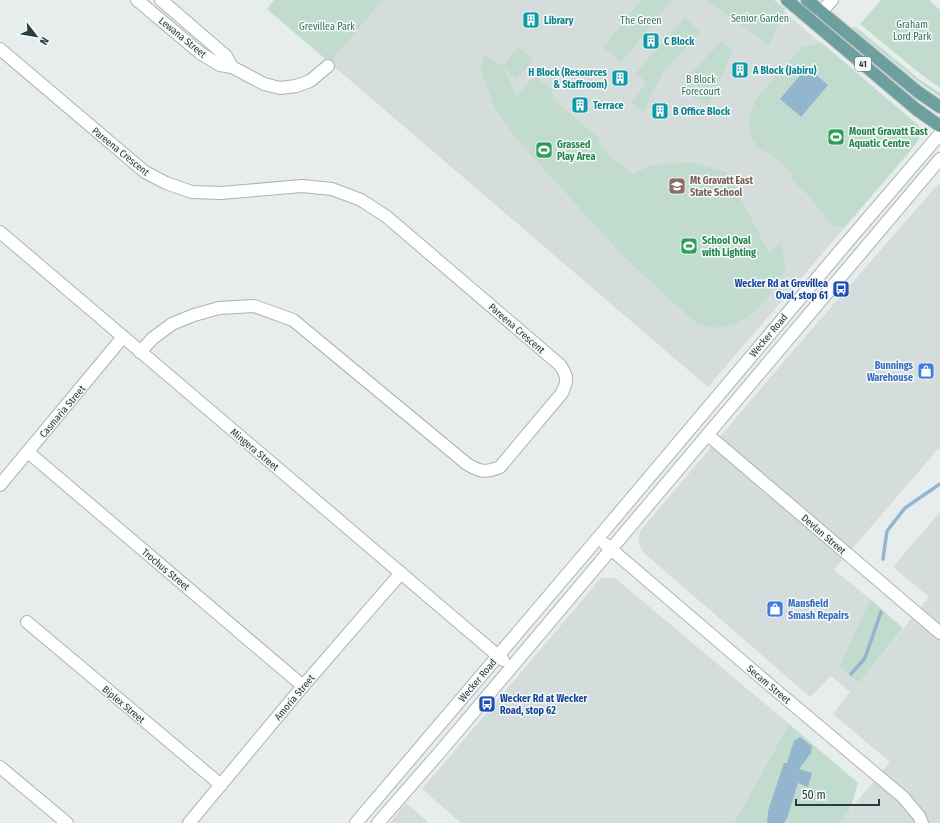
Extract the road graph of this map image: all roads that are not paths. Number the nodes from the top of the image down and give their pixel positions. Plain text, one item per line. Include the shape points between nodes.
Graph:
1 (137, 0) edge
2 (161, 0) edge
3 (787, 0) edge
4 (807, 0) edge
5 (832, 0) edge
6 (821, 12) junction
7 (0, 49) edge
8 (328, 66) dead end
9 (232, 67) junction
10 (940, 107) edge
11 (940, 126) edge
12 (940, 134) edge
13 (940, 160) edge
14 (0, 232) edge
15 (123, 337) junction
16 (140, 352) junction
17 (708, 435) junction
18 (28, 452) junction
19 (0, 485) edge
20 (598, 538) junction
21 (612, 549) junction
22 (401, 573) junction
23 (27, 622) dead end
24 (940, 633) edge
25 (498, 656) junction
26 (511, 667) junction
27 (303, 686) junction
28 (0, 767) edge
29 (221, 785) junction
30 (67, 823) edge
31 (189, 823) edge
32 (356, 823) edge
33 (378, 823) edge
34 (922, 823) edge

1 - 9 street, Lewana Street via 200,53 220,65
2 - 9 street, Lewana Street via 226,56
3 - 11 main road, 41 via 916,109
4 - 6 main road, 41
5 - 6 street
6 - 10 main road, 41 via 918,92
7 - 16 street, Pareena Crescent via 145,172 166,183 192,192 221,193 302,186 332,189 361,200 387,217 560,365 566,374 567,383 562,393 500,467 488,472 476,470 467,464 294,320 287,317 254,306 219,308 172,324
8 - 9 street, Lewana Street via 310,81 280,88 264,84
12 - 20 street, Wecker Road
13 - 17 street, Wecker Road
14 - 15 street, Mingera Street
15 - 16 street, Mingera Street
15 - 18 street, Casmaria Street
16 - 22 street, Mingera Street
17 - 21 street, Wecker Road
17 - 24 street, Devlan Street
18 - 19 street, Casmaria Street
18 - 27 street, Trochus Street
20 - 21 street
20 - 25 street, Wecker Road
21 - 26 street, Wecker Road
21 - 34 street, Secam Street via 903,797
22 - 25 street, Mingera Street
22 - 27 street, Amoria Street
23 - 29 street, Biplex Street
25 - 26 street, Mingera Street
25 - 32 street, Wecker Road
26 - 33 street, Wecker Road
27 - 29 street, Amoria Street
28 - 30 street
29 - 31 street, Amoria Street

